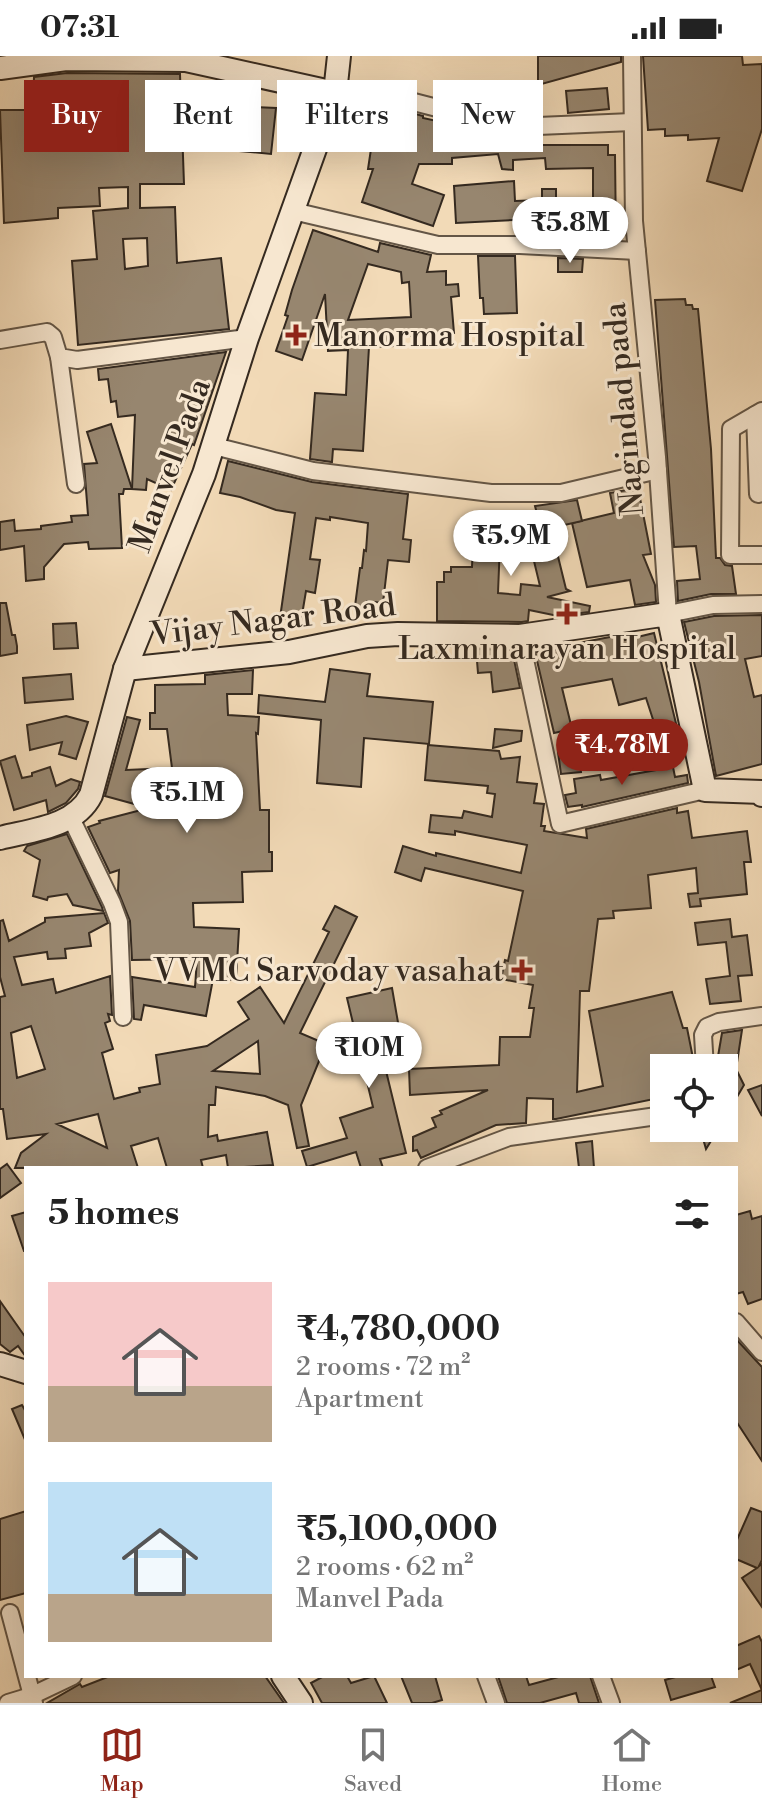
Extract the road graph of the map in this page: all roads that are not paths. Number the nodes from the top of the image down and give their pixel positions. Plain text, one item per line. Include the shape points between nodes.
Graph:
1 (339, 56) edge
2 (632, 56) edge
3 (0, 68) edge
4 (277, 80) edge
5 (336, 80) edge
6 (417, 103) edge
7 (632, 122) junction
8 (314, 152) edge
9 (293, 211) junction
10 (637, 251) junction
11 (247, 338) junction
12 (0, 340) edge
13 (59, 357) junction
14 (758, 413) edge
15 (214, 446) junction
16 (658, 470) junction
17 (76, 484) dead end
18 (762, 493) edge
19 (762, 555) edge
20 (762, 604) edge
21 (668, 614) junction
22 (520, 636) junction
23 (125, 669) junction
24 (705, 790) junction
25 (762, 793) edge
26 (71, 818) junction
27 (0, 838) edge
28 (762, 1016) edge
29 (123, 1017) dead end
30 (704, 1054) edge
31 (650, 1117) edge
32 (432, 1166) edge
33 (738, 1324) edge
34 (762, 1352) edge
35 (0, 1364) edge
36 (24, 1371) edge
37 (10, 1613) dead end
38 (24, 1668) edge
39 (27, 1678) edge
40 (69, 1678) edge
41 (284, 1678) edge
42 (487, 1678) edge
43 (602, 1678) edge
44 (32, 1699) edge
45 (8, 1703) edge
46 (301, 1703) edge
47 (496, 1703) edge
48 (611, 1703) edge

1 - 5 street, Manvel Pada
2 - 7 street, Nagindad pada
3 - 4 street via 66,59 186,60
6 - 7 street via 499,124
7 - 10 street, Nagindad pada
8 - 9 street, Manvel Pada
9 - 10 street via 438,245
9 - 11 street, Manvel Pada
10 - 16 street, Nagindad pada
11 - 13 street via 92,358
11 - 15 street, Manvel Pada
12 - 13 street via 47,332
13 - 17 street
14 - 18 street via 758,494
14 - 19 street via 731,429 730,555
15 - 16 street via 313,471 491,493 561,493
15 - 23 street, Manvel Pada
16 - 21 street, Nagindad pada
20 - 21 street via 713,605
21 - 22 street, Vijay Nagar Road
21 - 24 street
22 - 23 street, Vijay Nagar Road via 367,636 289,652
22 - 24 street via 560,824
23 - 26 street, Manvel Pada via 91,795
24 - 25 street
26 - 27 street
26 - 29 street via 119,922
28 - 30 street via 707,1027
31 - 32 street via 509,1137
33 - 34 street
35 - 36 street
37 - 38 street
39 - 44 street
40 - 44 street
41 - 46 street
42 - 47 street
43 - 48 street
44 - 45 street

